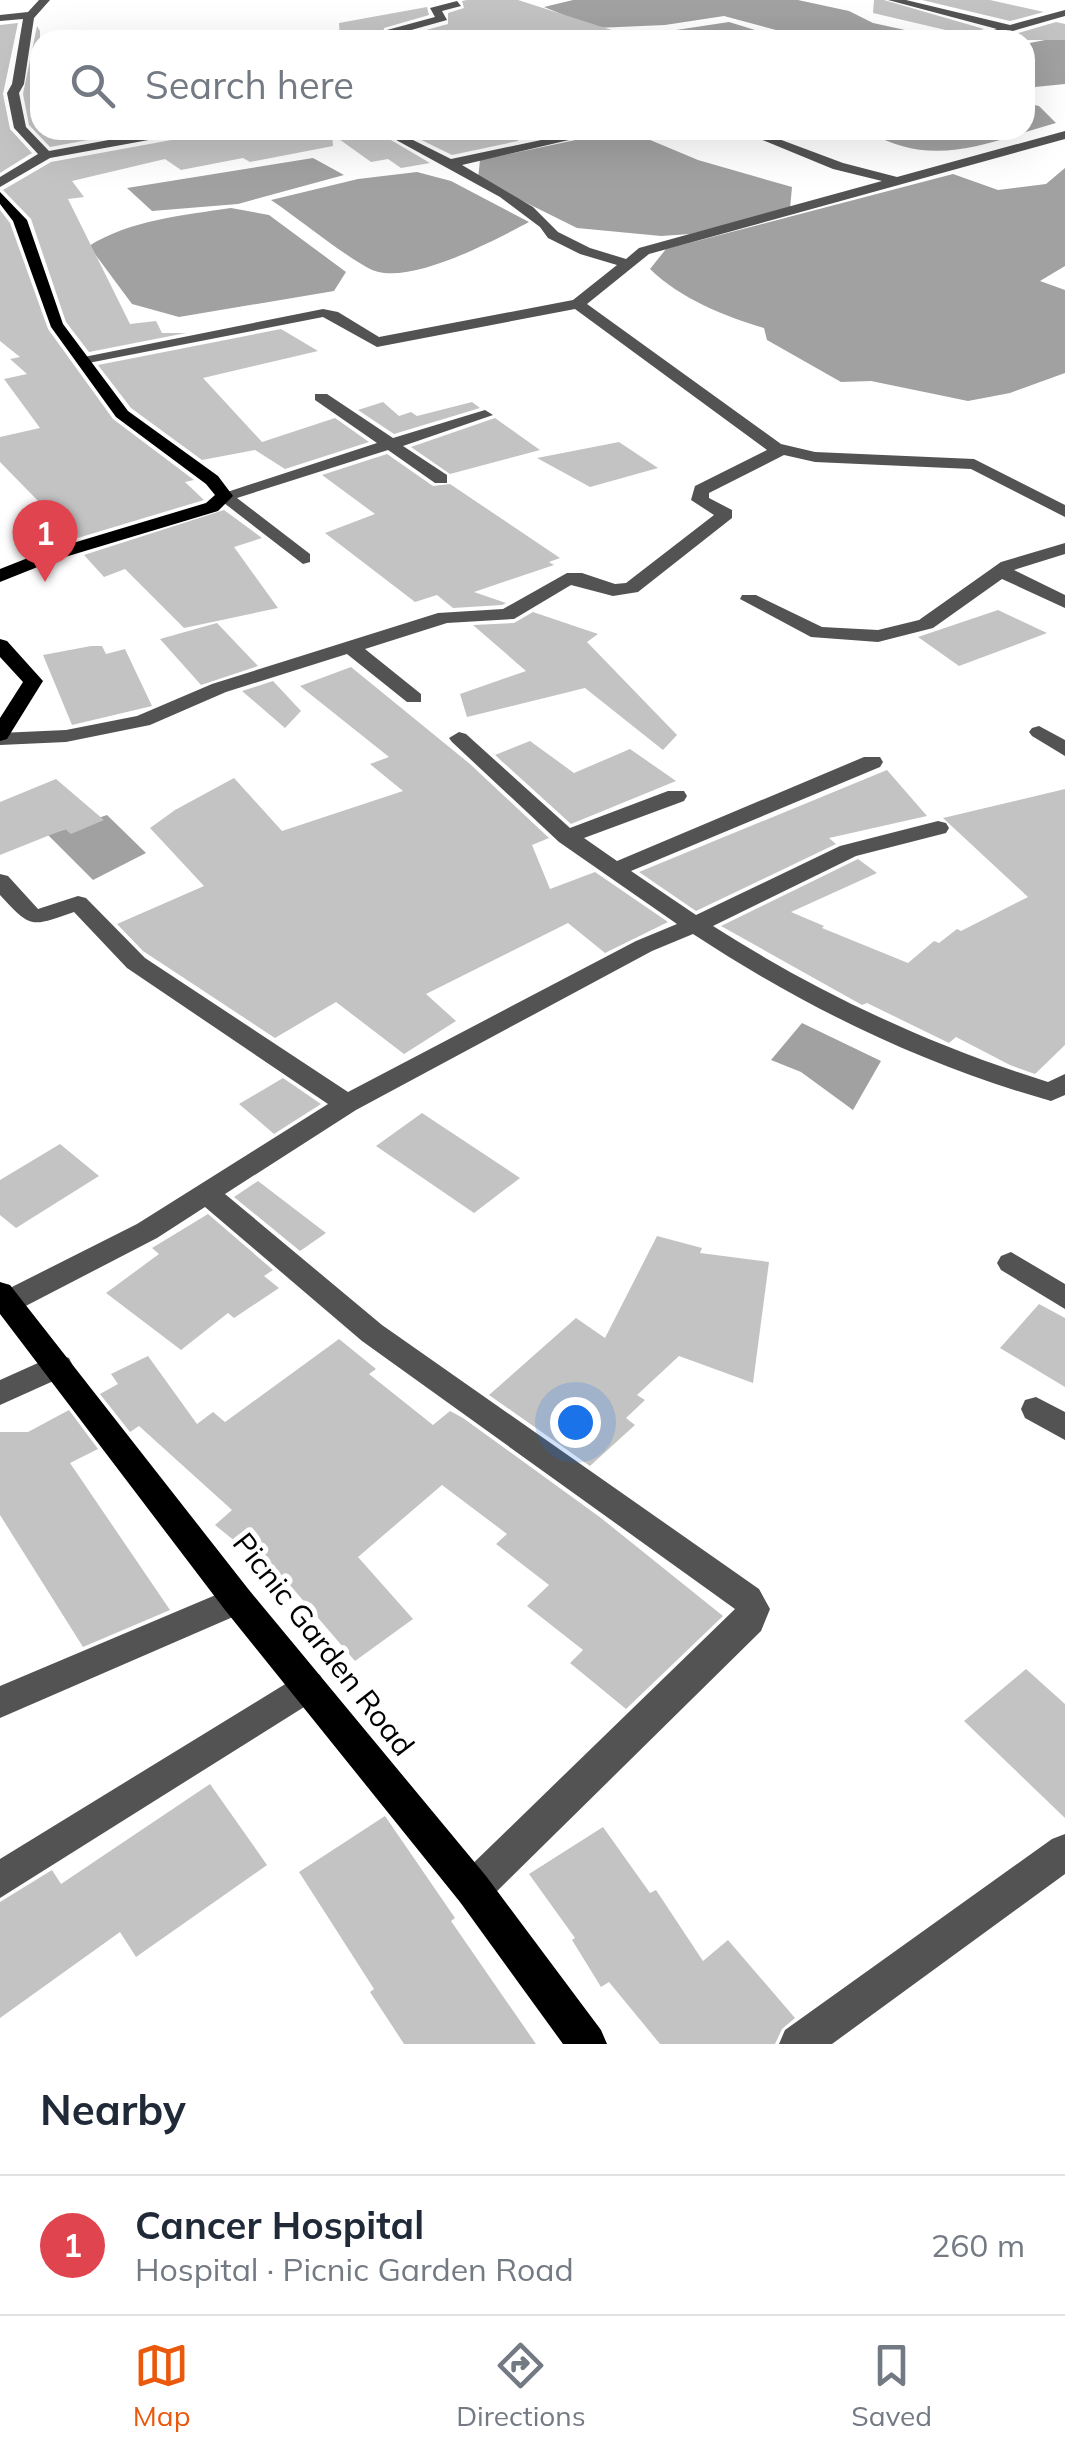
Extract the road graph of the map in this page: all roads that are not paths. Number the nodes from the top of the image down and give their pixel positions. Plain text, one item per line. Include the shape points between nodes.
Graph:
1 (45, 0) edge
2 (893, 0) edge
3 (964, 0) edge
4 (458, 2) edge
5 (934, 10) junction
6 (1065, 13) edge
7 (31, 15) junction
8 (917, 16) dead end
9 (0, 18) edge
10 (1012, 29) junction
11 (399, 30) edge
12 (1008, 30) edge
13 (6, 94) edge
14 (1065, 135) edge
15 (130, 140) edge
16 (403, 140) edge
17 (560, 140) edge
18 (770, 140) edge
19 (46, 156) junction
20 (448, 164) junction
21 (898, 182) junction
22 (0, 183) edge
23 (0, 196) edge
24 (628, 264) junction
25 (578, 304) junction
26 (84, 362) junction
27 (321, 397) dead end
28 (485, 415) dead end
29 (392, 443) junction
30 (782, 450) junction
31 (441, 479) dead end
32 (224, 496) junction
33 (1065, 512) edge
34 (1065, 548) edge
35 (304, 558) dead end
36 (1000, 571) junction
37 (0, 576) edge
38 (749, 599) dead end
39 (1065, 602) edge
40 (0, 645) edge
41 (349, 646) junction
42 (414, 698) dead end
43 (1039, 732) dead end
44 (0, 737) edge
45 (459, 738) dead end
46 (1065, 750) edge
47 (872, 762) dead end
48 (676, 796) dead end
49 (938, 828) dead end
50 (567, 837) junction
51 (612, 871) junction
52 (0, 881) edge
53 (695, 925) junction
54 (1065, 1083) edge
55 (347, 1104) junction
56 (207, 1194) junction
57 (1011, 1264) dead end
58 (4, 1298) edge
59 (1065, 1298) edge
60 (58, 1366) junction
61 (0, 1393) edge
62 (1036, 1410) dead end
63 (1065, 1428) edge
64 (237, 1600) junction
65 (308, 1686) junction
66 (0, 1702) edge
67 (1065, 1852) edge
68 (0, 1880) edge
69 (472, 1889) junction
70 (588, 2044) edge
71 (799, 2044) edge

1 - 7 street
2 - 5 street
3 - 5 street
4 - 11 street via 434,10 443,18
5 - 8 street
5 - 10 street
6 - 10 street
7 - 9 street
7 - 13 street via 16,52 18,84
10 - 12 street
13 - 19 street via 20,109 19,135
14 - 21 street
15 - 19 street
16 - 20 street
17 - 20 street
18 - 21 street
19 - 22 street
20 - 24 street via 528,208 553,235
21 - 24 street via 659,247
23 - 26 main road via 20,220 56,324
24 - 25 street
25 - 26 street via 376,342 322,313
25 - 30 street
26 - 32 main road via 122,414
27 - 29 street
28 - 29 street
29 - 31 street
29 - 32 street
30 - 33 street via 974,464
30 - 41 street via 701,490 700,500 726,514 632,588 567,579 507,615 445,618
32 - 35 street
32 - 37 main road via 212,507
34 - 36 street
36 - 38 street via 926,624 878,636 818,633
36 - 39 street
40 - 44 main road via 33,681
41 - 42 street
41 - 44 street via 219,688 144,721 66,736
43 - 46 street
45 - 50 street
47 - 51 street
48 - 50 street
49 - 53 street via 848,851
50 - 51 street
51 - 53 street
52 - 55 street via 34,918 78,903 136,963
53 - 54 street via 859,1022 1022,1084 1051,1092
53 - 55 street
55 - 56 street
56 - 58 street via 147,1231
56 - 69 street via 372,1333 753,1608 749,1622
57 - 59 street
58 - 60 main road, Picnic Garden Road
60 - 61 street
60 - 64 main road, Picnic Garden Road
62 - 63 street
64 - 65 main road, Picnic Garden Road
64 - 66 street
65 - 68 street
65 - 69 main road, Picnic Garden Road
67 - 71 street
69 - 70 main road, Picnic Garden Road

